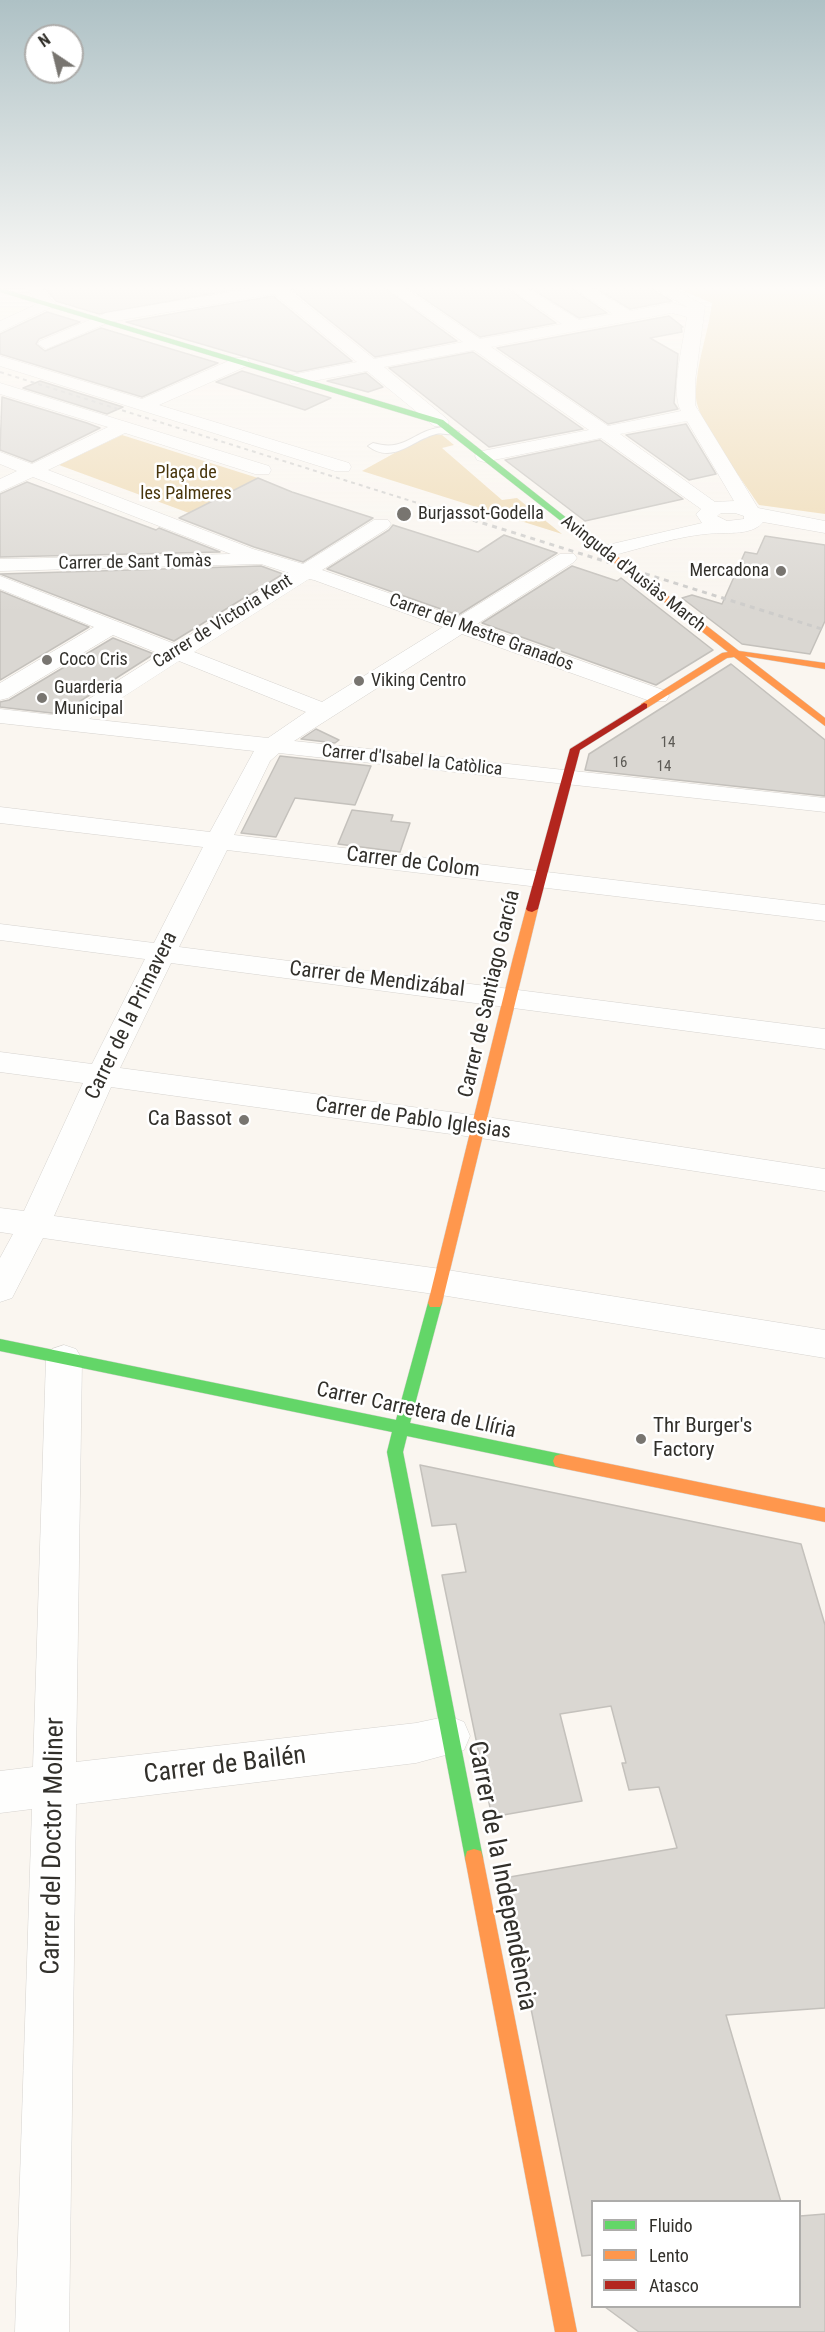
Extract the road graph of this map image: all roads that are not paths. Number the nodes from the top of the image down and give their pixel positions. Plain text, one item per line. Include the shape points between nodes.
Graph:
1 (23, 396) edge
2 (112, 396) edge
3 (163, 396) edge
4 (350, 396) edge
5 (410, 396) edge
6 (551, 396) edge
7 (685, 396) edge
8 (142, 405) junction
9 (690, 415) junction
10 (123, 427) junction
11 (447, 427) junction
12 (603, 432) junction
13 (484, 456) junction
14 (0, 458) edge
15 (342, 467) dead end
16 (33, 470) junction
17 (262, 470) dead end
18 (729, 478) junction
19 (0, 486) edge
20 (684, 487) junction
21 (710, 510) junction
22 (744, 523) junction
23 (381, 524) dead end
24 (825, 527) edge
25 (588, 538) junction
26 (231, 547) junction
27 (606, 551) junction
28 (567, 558) dead end
29 (213, 561) junction
30 (270, 561) junction
31 (5, 567) edge
32 (304, 572) junction
33 (0, 582) edge
34 (459, 626) junction
35 (110, 627) junction
36 (175, 652) junction
37 (734, 653) junction
38 (825, 666) edge
39 (0, 693) edge
40 (658, 696) junction
41 (323, 711) junction
42 (0, 716) edge
43 (66, 723) junction
44 (825, 723) edge
45 (270, 746) junction
46 (566, 778) junction
47 (825, 806) edge
48 (0, 815) edge
49 (220, 841) junction
50 (540, 878) junction
51 (825, 913) edge
52 (0, 932) edge
53 (161, 954) junction
54 (508, 997) junction
55 (825, 1039) edge
56 (0, 1062) edge
57 (101, 1076) junction
58 (480, 1127) junction
59 (825, 1180) edge
60 (0, 1220) edge
61 (34, 1225) junction
62 (441, 1282) junction
63 (0, 1289) edge
64 (825, 1344) edge
65 (0, 1345) edge
66 (64, 1359) junction
67 (399, 1429) junction
68 (825, 1515) edge
69 (449, 1736) junction
70 (56, 1785) junction
71 (0, 1792) edge
72 (569, 2324) edge
73 (42, 2332) edge

1 - 10 street
2 - 8 street
3 - 8 street
4 - 11 street
5 - 11 street, Avinguda d'Ausiàs March
6 - 12 street
7 - 9 street
8 - 15 street
9 - 12 street
9 - 18 street
10 - 16 street
10 - 17 street
11 - 11 lane via 391,450 377,445 396,445
11 - 13 street, Avinguda d'Ausiàs March
12 - 13 street
12 - 20 street
13 - 25 street, Avinguda d'Ausiàs March
14 - 16 street, Carrer del Mestre Granados
16 - 19 street
16 - 26 street, Carrer del Mestre Granados
18 - 20 street
18 - 22 street
20 - 21 street
21 - 22 street via 706,514 710,520
21 - 25 street
22 - 24 street
22 - 27 street
23 - 32 street, Carrer de Victoria Kent
25 - 27 street, Avinguda d'Ausiàs March
26 - 29 street via 230,555
26 - 30 street, Carrer del Mestre Granados
27 - 37 street, Avinguda d'Ausiàs March
28 - 34 street
29 - 30 street, Carrer de Sant Tomàs
29 - 31 street, Carrer de Sant Tomàs
30 - 32 street, Carrer del Mestre Granados
32 - 34 street, Carrer del Mestre Granados
32 - 36 street, Carrer de Victoria Kent
33 - 35 street
34 - 40 street, Carrer del Mestre Granados
34 - 41 street
35 - 36 street
35 - 39 street
36 - 41 street
36 - 43 street, Carrer de Victoria Kent
37 - 38 street
37 - 40 street, Carrer de Santiago García
37 - 44 street, Avinguda d'Ausiàs March
40 - 46 street, Carrer de Santiago García via 578,746
41 - 45 street
42 - 43 street, Carrer d'Isabel la Catòlica
43 - 45 street, Carrer d'Isabel la Catòlica
45 - 46 street, Carrer d'Isabel la Catòlica
45 - 49 street, Carrer de la Primavera via 260,758
46 - 47 street, Carrer d'Isabel la Catòlica
46 - 50 street, Carrer de Santiago García
48 - 49 street, Carrer de Colom
49 - 50 street, Carrer de Colom
49 - 53 street, Carrer de la Primavera
50 - 51 street, Carrer de Colom
50 - 54 street, Carrer de Santiago García
52 - 53 street, Carrer de Mendizábal
53 - 54 street, Carrer de Mendizábal
53 - 57 street, Carrer de la Primavera
54 - 55 street, Carrer de Mendizábal
54 - 58 street, Carrer de Santiago García
56 - 57 street, Carrer de Pablo Iglesias
57 - 58 street, Carrer de Pablo Iglesias
57 - 61 street, Carrer de la Primavera
58 - 59 street, Carrer de Pablo Iglesias
58 - 62 street, Carrer de Santiago García
60 - 61 street
61 - 62 street
61 - 63 street, Carrer de la Primavera
62 - 64 street
62 - 67 street, Carrer de Santiago García
65 - 66 street, Carrer Carretera de Llíria
66 - 67 street, Carrer Carretera de Llíria
66 - 70 street, Carrer del Doctor Moliner
67 - 68 street, Carrer Carretera de Llíria
67 - 69 street, Carrer de la Independència via 395,1452
69 - 70 street, Carrer de Bailén
69 - 72 street, Carrer de la Independència
70 - 71 street, Carrer de Bailén
70 - 73 street, Carrer del Doctor Moliner

